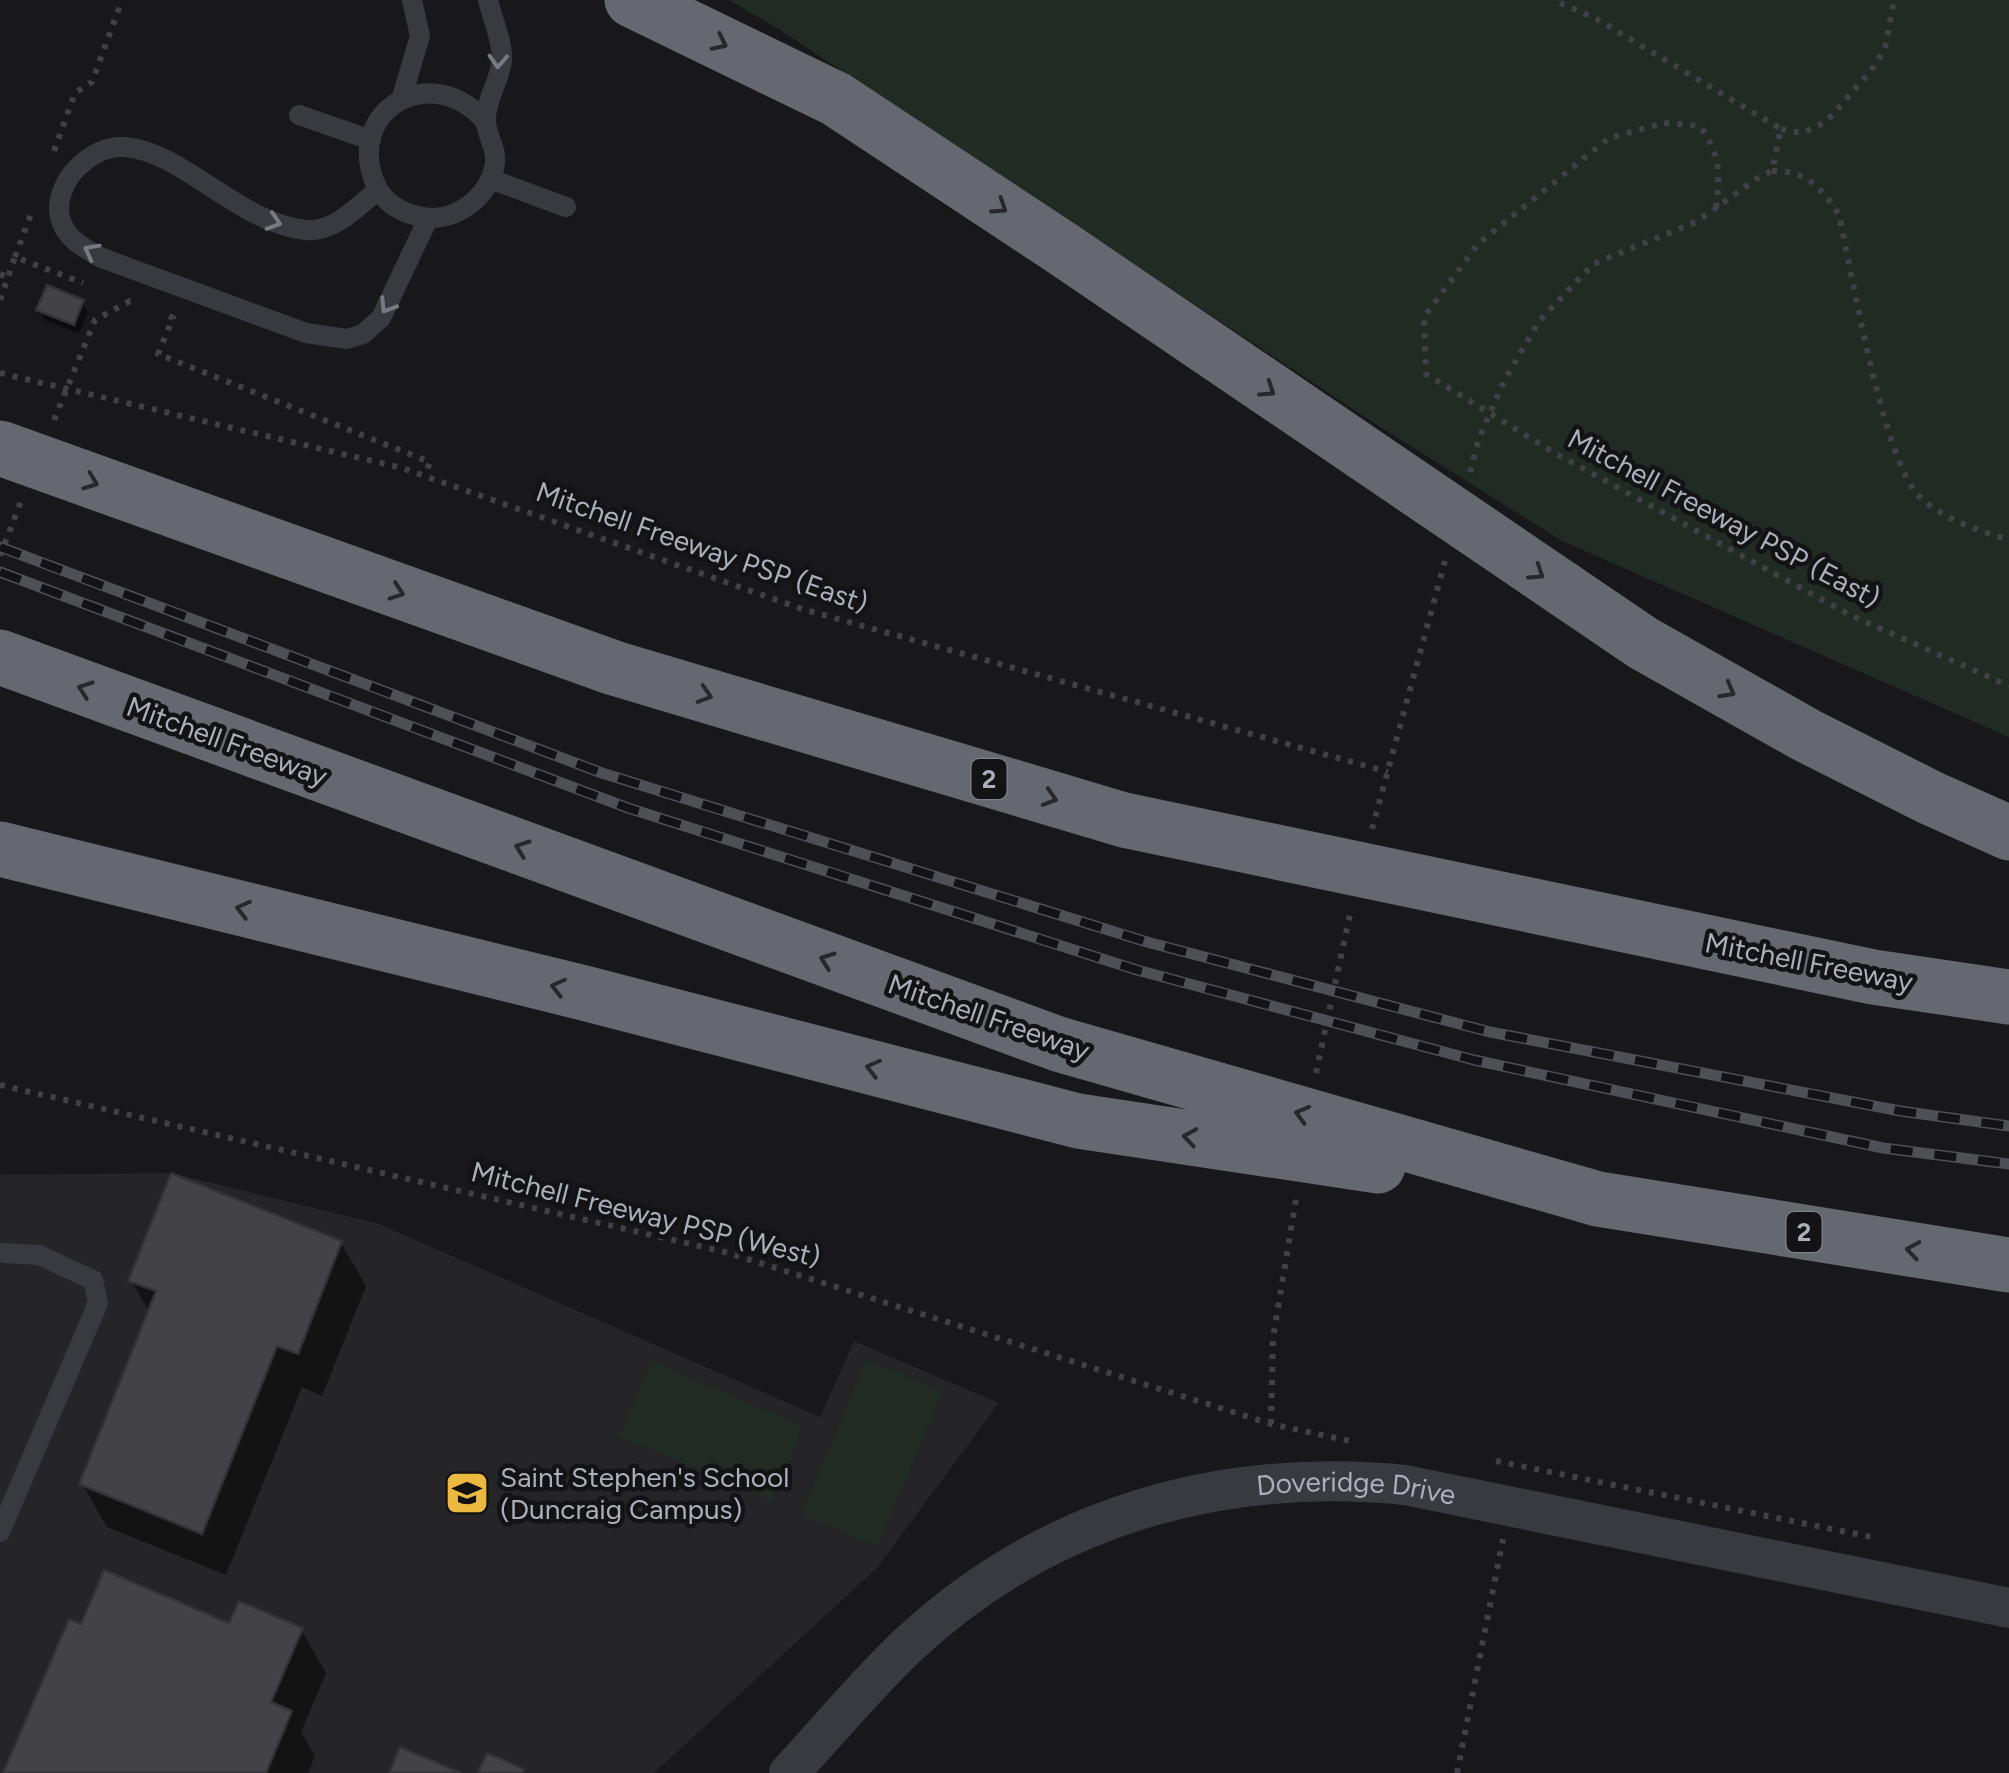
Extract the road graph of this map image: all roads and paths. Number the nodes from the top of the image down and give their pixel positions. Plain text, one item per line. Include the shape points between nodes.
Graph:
1 (122, 0) edge
2 (412, 0) edge
3 (488, 0) edge
4 (632, 0) edge
5 (1553, 0) edge
6 (1894, 0) edge
7 (401, 100) junction
8 (299, 115) dead end
9 (485, 121) junction
10 (1781, 129) junction
11 (371, 140) junction
12 (49, 166) dead end
13 (1772, 171) junction
14 (490, 178) junction
15 (378, 190) junction
16 (35, 202) dead end
17 (566, 207) dead end
18 (1716, 208) junction
19 (428, 219) junction
20 (15, 257) junction
21 (1593, 264) dead end
22 (0, 274) edge
23 (10, 278) junction
24 (97, 288) dead end
25 (114, 295) dead end
26 (0, 300) edge
27 (130, 301) junction
28 (144, 306) dead end
29 (159, 312) dead end
30 (95, 320) dead end
31 (0, 373) edge
32 (0, 448) edge
33 (425, 475) junction
34 (2009, 540) edge
35 (0, 658) edge
36 (2009, 686) edge
37 (2009, 833) edge
38 (1370, 839) dead end
39 (0, 850) edge
40 (1352, 907) dead end
41 (2009, 997) edge
42 (0, 1085) edge
43 (1314, 1086) dead end
44 (1298, 1183) dead end
45 (1598, 1199) junction
46 (1, 1254) edge
47 (2009, 1266) edge
48 (1520, 1465) dead end
49 (1510, 1507) junction
50 (0, 1532) edge
51 (2009, 1608) edge
52 (788, 1773) edge
53 (1457, 1773) edge

1 - 12 path via 92,82 76,93
2 - 7 lane via 420,36
3 -> 9 lane via 502,58
4 -> 37 highway via 836,100 1643,643 1806,734
5 - 10 path via 1596,18
6 - 10 path via 1885,48 1826,122 1802,133
7 - 9 lane via 422,92 451,94
7 - 11 lane via 387,110
8 - 11 lane
9 - 14 lane via 494,141
10 - 13 path
11 - 15 lane via 370,170
13 - 18 path
13 - 34 path via 1816,184 1838,215 1894,452 1918,496 1963,526
14 - 17 lane
14 - 19 lane via 474,203 455,215
15 - 19 lane via 406,214
19 -> 15 lane via 382,318 347,339 306,333 102,258 78,246 59,216 60,194 71,174 102,150 123,147 166,162 258,216 308,230 339,221
16 - 20 path
18 - 21 path
18 - 36 path, Mitchell Freeway PSP (East) via 1714,147 1700,126 1664,123 1609,138 1478,244 1424,317 1426,374 1552,452 1850,615
20 - 23 path
20 - 24 path
22 - 23 path
23 - 26 path
25 - 27 path
27 - 28 path
27 - 30 path
29 - 33 path via 173,318 158,354 430,462
31 - 33 path, Mitchell Freeway PSP (East)
32 -> 41 highway, Mitchell Freeway / 2 via 614,668 1124,820 1873,977
33 - 38 path, Mitchell Freeway PSP (East) via 802,608 1388,772
45 -> 35 highway, Mitchell Freeway / 2 via 1058,1044
45 -> 39 highway via 1078,1120
40 - 43 path
42 - 44 path, Mitchell Freeway PSP (West) via 724,1252 1272,1424 1273,1338
47 -> 45 highway, Mitchell Freeway / 2
46 - 50 lane via 40,1255 93,1280 98,1303
48 - 49 path
49 - 51 street, Doveridge Drive
49 - 52 street, Doveridge Drive via 1406,1485 1316,1480 1196,1494 1096,1524 1014,1565 941,1617
49 - 53 path

